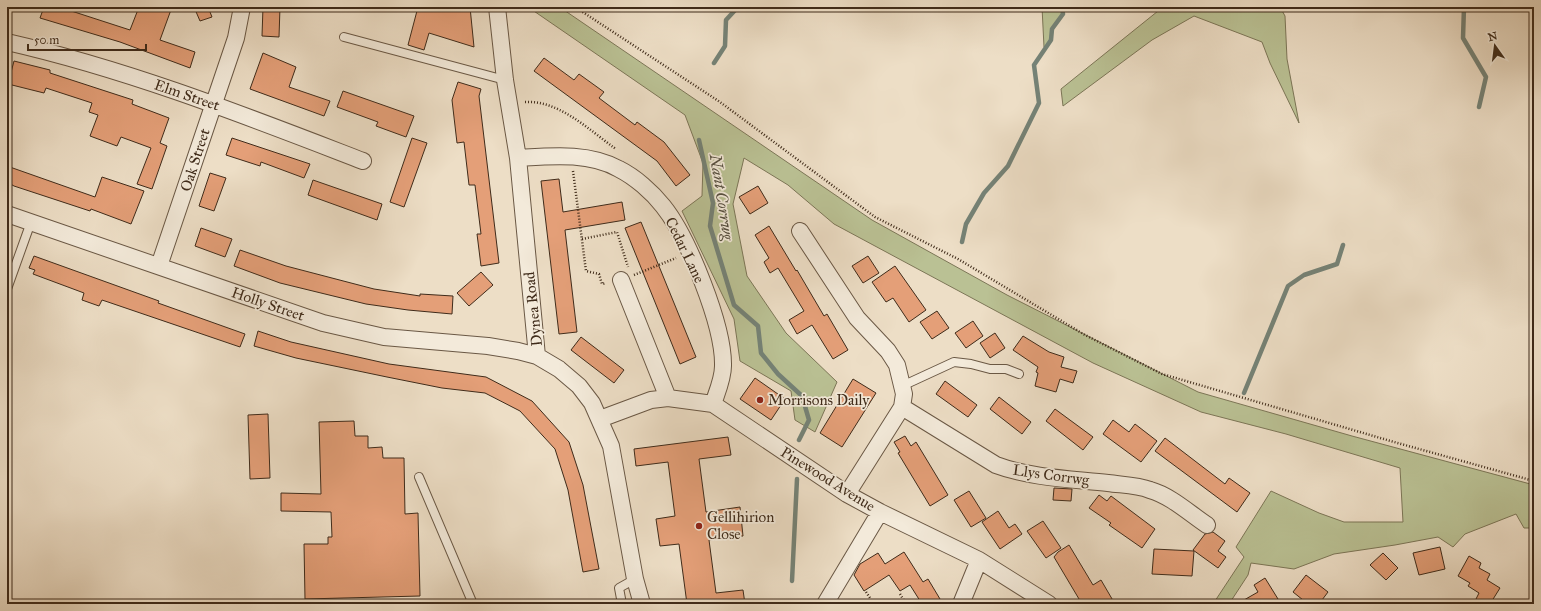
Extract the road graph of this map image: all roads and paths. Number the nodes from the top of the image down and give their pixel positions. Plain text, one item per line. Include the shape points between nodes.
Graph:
1 (242, 7) edge
2 (497, 7) edge
3 (575, 7) edge
4 (344, 37) dead end
5 (7, 42) edge
6 (505, 80) junction
7 (510, 103) junction
8 (214, 104) junction
9 (618, 151) dead end
10 (518, 158) junction
11 (363, 161) dead end
12 (573, 170) dead end
13 (7, 214) edge
14 (31, 222) junction
15 (800, 231) dead end
16 (582, 239) junction
17 (690, 252) junction
18 (159, 266) junction
19 (627, 275) junction
20 (7, 289) edge
21 (537, 356) junction
22 (1019, 374) dead end
23 (902, 386) junction
24 (668, 398) junction
25 (713, 404) junction
26 (902, 407) junction
27 (600, 419) junction
28 (419, 477) dead end
29 (1534, 481) edge
30 (848, 494) junction
31 (880, 512) junction
32 (1207, 525) dead end
33 (979, 560) junction
34 (635, 579) junction
35 (866, 592) dead end
36 (900, 594) dead end
37 (473, 604) edge
38 (622, 604) edge
39 (642, 604) edge
40 (825, 604) edge
41 (874, 604) edge
42 (906, 604) edge
43 (962, 604) edge
44 (1049, 604) edge

1 - 8 street, Oak Street via 236,38
2 - 6 street, Dynea Road
3 - 29 path via 720,102 875,217 958,258 1085,335 1162,374
4 - 6 lane
5 - 8 street, Elm Street via 65,55
6 - 7 street, Dynea Road
7 - 9 path via 536,101 559,110
7 - 10 street, Dynea Road
8 - 11 street, Elm Street
8 - 18 street, Oak Street
10 - 17 street, Cedar Lane via 559,155 591,159 619,168 642,185 663,206
10 - 21 street, Dynea Road
12 - 16 path
13 - 14 street, Holly Street
14 - 18 street, Holly Street
14 - 20 lane
15 - 23 street via 857,318 888,351 897,365
16 - 19 path via 617,232
16 - 19 path via 586,271 599,274 602,284
17 - 19 path
17 - 25 street, Cedar Lane via 718,328 722,348 724,368
18 - 21 street, Holly Street via 323,323 384,337 488,346
19 - 24 street
21 - 27 street, Dynea Road via 559,369 579,386
22 - 23 lane via 1006,369 990,369 954,362
23 - 26 street
24 - 25 street, Pinewood Avenue
24 - 27 street, Pinewood Avenue via 651,400
25 - 30 street, Pinewood Avenue
26 - 30 street
26 - 32 street, Llys Corrwg via 996,465 1033,475 1150,490 1175,503
27 - 34 street, Dynea Road via 611,446
28 - 37 lane
30 - 31 street, Pinewood Avenue
31 - 33 street, Pinewood Avenue
31 - 40 street
33 - 43 street
33 - 44 street, Pinewood Avenue
34 - 38 lane via 619,588
34 - 39 street, Dynea Road
35 - 41 path
36 - 42 path

